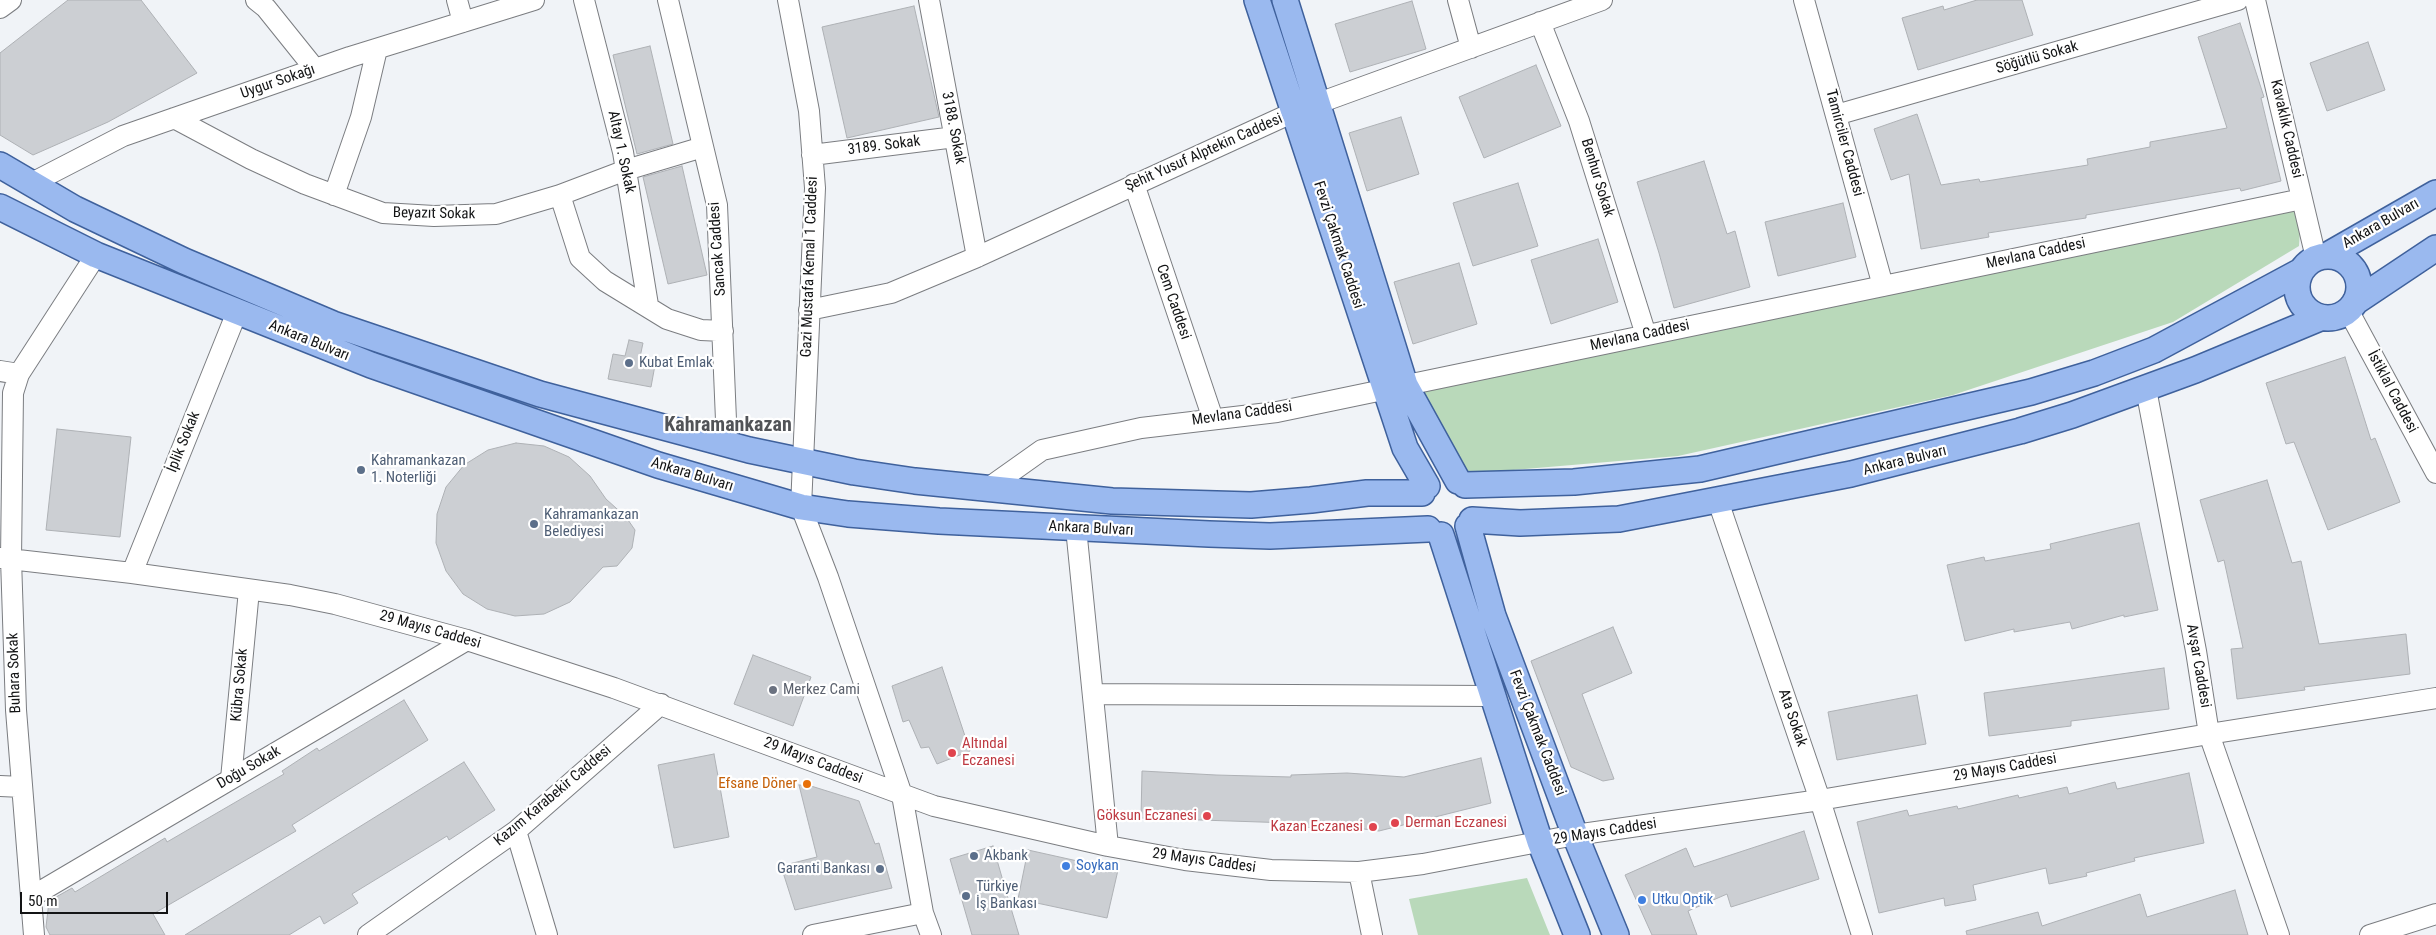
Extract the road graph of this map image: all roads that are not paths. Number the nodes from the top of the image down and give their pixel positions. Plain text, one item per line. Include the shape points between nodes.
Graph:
1 (11, 0) edge
2 (256, 0) edge
3 (457, 0) edge
4 (534, 0) edge
5 (584, 0) edge
6 (668, 0) edge
7 (788, 0) edge
8 (929, 0) edge
9 (1257, 0) edge
10 (1285, 0) edge
11 (1458, 0) edge
12 (1602, 0) edge
13 (1804, 0) edge
14 (2238, 0) edge
15 (2255, 0) edge
16 (0, 8) edge
17 (463, 22) junction
18 (1540, 22) junction
19 (1471, 48) junction
20 (377, 49) junction
21 (315, 69) junction
22 (1317, 102) junction
23 (1294, 112) junction
24 (1836, 115) junction
25 (174, 118) junction
26 (955, 137) junction
27 (703, 147) junction
28 (812, 155) junction
29 (0, 166) edge
30 (626, 170) junction
31 (30, 184) junction
32 (1134, 184) junction
33 (2436, 193) edge
34 (334, 195) junction
35 (560, 195) junction
36 (2302, 199) junction
37 (0, 207) edge
38 (2436, 248) edge
39 (96, 255) junction
40 (977, 257) junction
41 (2315, 261) junction
42 (1883, 286) junction
43 (648, 305) junction
44 (2352, 306) junction
45 (810, 310) junction
46 (237, 312) junction
47 (2320, 318) junction
48 (722, 331) junction
49 (1646, 335) junction
50 (9, 373) edge
51 (1395, 386) junction
52 (2146, 389) junction
53 (1213, 419) junction
54 (727, 444) junction
55 (803, 462) junction
56 (2436, 473) edge
57 (1462, 483) junction
58 (987, 489) junction
59 (1425, 490) junction
60 (1718, 501) junction
61 (801, 507) junction
62 (1470, 523) junction
63 (1076, 528) junction
64 (1434, 532) junction
65 (6, 559) edge
66 (132, 572) junction
67 (249, 590) junction
68 (467, 640) junction
69 (1092, 694) junction
70 (1492, 696) junction
71 (2436, 698) edge
72 (661, 704) junction
73 (2209, 734) junction
74 (231, 779) junction
75 (0, 786) edge
76 (22, 787) junction
77 (902, 795) junction
78 (1820, 800) junction
79 (516, 830) junction
80 (1575, 836) junction
81 (1540, 842) junction
82 (1108, 846) junction
83 (1359, 872) junction
84 (31, 897) junction
85 (923, 913) junction
86 (2436, 914) edge
87 (34, 935) edge
88 (368, 935) edge
89 (547, 935) edge
90 (813, 935) edge
91 (931, 935) edge
92 (1372, 935) edge
93 (1577, 935) edge
94 (1616, 935) edge
95 (1862, 935) edge
96 (2279, 935) edge
97 (2370, 935) edge

1 - 16 street
2 - 21 street
3 - 17 street
4 - 17 street, Uygur Sokağı
5 - 30 street, Altay 1. Sokak
6 - 27 street, Sancak Caddesi
7 - 28 street, Gazi Mustafa Kemal 1 Caddesi via 809,111
8 - 26 street, 3188. Sokak
9 - 23 main road, Fevzi Çakmak Caddesi
10 - 22 main road, Fevzi Çakmak Caddesi
11 - 19 street
12 - 18 street, Şehit Yusuf Alptekin Caddesi
13 - 24 street, Tamirciler Caddesi
14 - 24 street, Söğütlü Sokak
15 - 36 street, Kavaklık Caddesi
17 - 20 street, Uygur Sokağı
18 - 19 street, Şehit Yusuf Alptekin Caddesi
18 - 49 street, Benhur Sokak via 1579,121
19 - 22 street, Şehit Yusuf Alptekin Caddesi
20 - 21 street, Uygur Sokağı
20 - 34 street via 361,117
21 - 25 street, Uygur Sokağı
22 - 23 street, Şehit Yusuf Alptekin Caddesi
22 - 51 main road, Fevzi Çakmak Caddesi
23 - 32 street, Şehit Yusuf Alptekin Caddesi
23 - 51 main road, Fevzi Çakmak Caddesi
24 - 42 street, Tamirciler Caddesi
25 - 31 street, Uygur Sokağı via 123,136
25 - 34 street, Beyazıt Sokak via 251,159
26 - 28 street, 3189. Sokak
26 - 40 street, 3188. Sokak
27 - 30 street, Beyazıt Sokak
27 - 48 street, Sancak Caddesi via 717,205
28 - 45 street, Gazi Mustafa Kemal 1 Caddesi via 815,188
29 - 31 main road, Ankara Bulvarı
30 - 35 street, Beyazıt Sokak
30 - 43 street, Altay 1. Sokak
31 - 54 main road, Ankara Bulvarı via 184,261 333,324 540,394
32 - 40 street, Şehit Yusuf Alptekin Caddesi
32 - 53 street, Cem Caddesi
33 - 41 main road, Ankara Bulvarı
34 - 35 street, Beyazıt Sokak via 383,213 434,216 496,214
35 - 43 street via 580,258 605,281
36 - 41 street, Kavaklık Caddesi
36 - 42 street, Mevlana Caddesi
37 - 39 main road, Ankara Bulvarı
38 - 44 main road, Ankara Bulvarı
39 - 46 main road, Ankara Bulvarı
39 - 50 street, Buhara Sokak
40 - 45 street, Şehit Yusuf Alptekin Caddesi via 891,293
41 - 44 main road, Ankara Bulvarı via 2338,257 2354,270 2359,291
41 - 47 main road via 2296,289 2298,299 2311,314
41 - 57 main road, Ankara Bulvarı via 2154,350 2031,392 1700,469 1574,482
42 - 49 street, Mevlana Caddesi
43 - 48 street via 667,319 701,330
44 - 47 main road, Ankara Bulvarı via 2339,316
44 - 56 street, İstiklal Caddesi
45 - 55 street, Gazi Mustafa Kemal 1 Caddesi
46 - 61 main road, Ankara Bulvarı via 371,366 478,404 658,465
46 - 66 street, İplik Sokak
47 - 52 main road, Ankara Bulvarı
48 - 54 street, Sancak Caddesi
49 - 51 street, Mevlana Caddesi
50 - 65 street, Buhara Sokak via 13,393
51 - 53 street, Mevlana Caddesi via 1277,412
51 - 57 main road, Fevzi Çakmak Caddesi
51 - 59 main road, Fevzi Çakmak Caddesi via 1405,448
52 - 60 main road, Ankara Bulvarı via 2020,431 1851,474
52 - 73 street, Avşar Caddesi
53 - 58 street, Mevlana Caddesi via 1141,428 1042,450
54 - 55 main road, Ankara Bulvarı
55 - 58 main road, Ankara Bulvarı
55 - 61 street, Gazi Mustafa Kemal 1 Caddesi
57 - 59 main road via 1442,479
57 - 62 main road via 1474,498 1475,513
58 - 59 main road, Ankara Bulvarı via 1112,501 1251,505 1367,492
59 - 64 main road via 1418,508 1420,517
60 - 62 main road, Ankara Bulvarı via 1619,519
60 - 78 street, Ata Sokak
61 - 63 main road, Ankara Bulvarı via 883,517
61 - 77 street
62 - 64 main road via 1456,535
62 - 80 main road, Fevzi Çakmak Caddesi via 1493,616
63 - 64 main road, Ankara Bulvarı via 1270,536
63 - 69 street
64 - 70 main road, Fevzi Çakmak Caddesi
65 - 66 street, 29 Mayıs Caddesi
65 - 76 street, Buhara Sokak
66 - 67 street, 29 Mayıs Caddesi
67 - 68 street, 29 Mayıs Caddesi via 336,604
67 - 74 street, Kübra Sokak
68 - 72 street, 29 Mayıs Caddesi
68 - 74 street, Doğu Sokak
69 - 70 street
69 - 82 street
70 - 81 main road, Fevzi Çakmak Caddesi
71 - 73 street, 29 Mayıs Caddesi
72 - 77 street, 29 Mayıs Caddesi
72 - 79 street, Kazım Karabekir Caddesi
73 - 78 street, 29 Mayıs Caddesi
73 - 96 street, Avşar Caddesi
74 - 84 street, Doğu Sokak
75 - 76 street
76 - 84 street, Buhara Sokak
77 - 82 street, 29 Mayıs Caddesi via 969,815
77 - 85 street
78 - 80 street, 29 Mayıs Caddesi
78 - 95 street, Ata Sokak
79 - 88 street, Kazım Karabekir Caddesi
79 - 89 street
80 - 81 street, 29 Mayıs Caddesi
80 - 94 main road, Fevzi Çakmak Caddesi
81 - 83 street, 29 Mayıs Caddesi via 1423,864
81 - 93 main road, Fevzi Çakmak Caddesi
82 - 83 street, 29 Mayıs Caddesi via 1185,860 1271,870
83 - 92 street
84 - 87 street, Buhara Sokak
85 - 90 street
85 - 91 street
86 - 97 street

